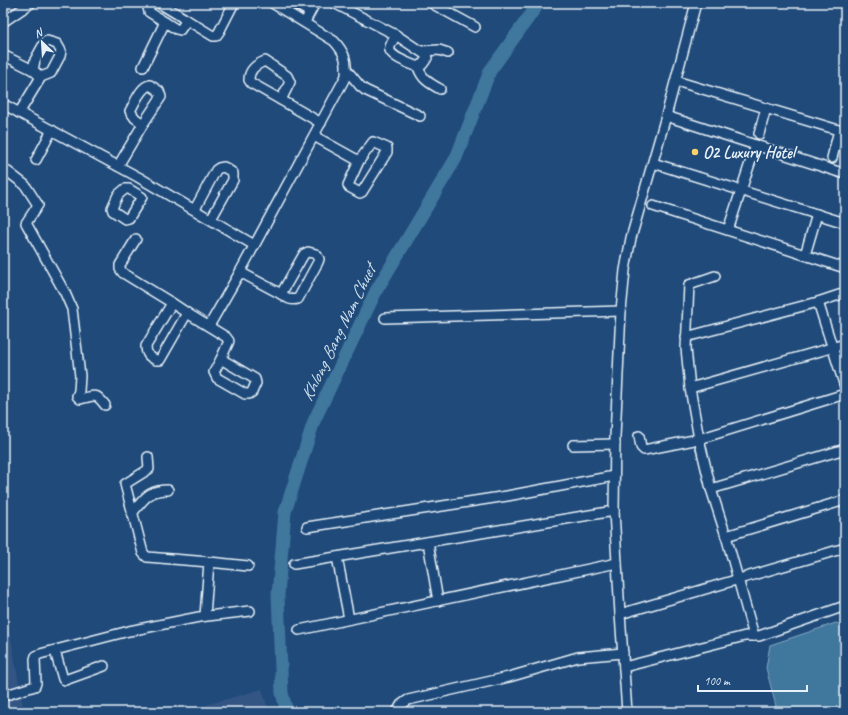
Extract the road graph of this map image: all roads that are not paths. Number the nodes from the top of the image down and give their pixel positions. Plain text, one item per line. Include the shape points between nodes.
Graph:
1 (31, 3) edge
2 (151, 3) edge
3 (159, 3) edge
4 (234, 3) edge
5 (272, 3) edge
6 (294, 3) edge
7 (315, 3) edge
8 (334, 3) edge
9 (431, 3) edge
10 (696, 3) edge
11 (310, 12) junction
12 (5, 18) edge
13 (187, 20) junction
14 (166, 22) junction
15 (305, 22) junction
16 (474, 27) dead end
17 (396, 35) junction
18 (422, 51) junction
19 (448, 53) dead end
20 (3, 55) edge
21 (143, 67) dead end
22 (418, 67) junction
23 (346, 69) junction
24 (33, 70) junction
25 (41, 77) junction
26 (676, 80) junction
27 (440, 89) dead end
28 (281, 100) junction
29 (3, 104) edge
30 (766, 108) junction
31 (19, 113) junction
32 (420, 116) dead end
33 (666, 116) junction
34 (321, 123) junction
35 (143, 124) dead end
36 (52, 130) junction
37 (842, 131) edge
38 (759, 134) dead end
39 (314, 136) junction
40 (756, 145) junction
41 (832, 158) dead end
42 (36, 160) dead end
43 (359, 161) junction
44 (653, 164) junction
45 (118, 166) junction
46 (3, 168) edge
47 (845, 174) edge
48 (151, 185) junction
49 (740, 191) junction
50 (142, 197) dead end
51 (653, 206) dead end
52 (194, 209) junction
53 (817, 214) junction
54 (211, 219) junction
55 (845, 223) edge
56 (728, 230) junction
57 (136, 239) dead end
58 (254, 245) junction
59 (805, 255) junction
60 (845, 268) edge
61 (240, 272) junction
62 (715, 276) dead end
63 (845, 293) edge
64 (281, 294) junction
65 (818, 302) junction
66 (172, 303) junction
67 (621, 311) junction
68 (187, 313) junction
69 (385, 318) dead end
70 (209, 326) junction
71 (686, 336) junction
72 (845, 344) edge
73 (833, 347) junction
74 (221, 359) junction
75 (845, 387) edge
76 (690, 388) junction
77 (845, 394) edge
78 (105, 405) dead end
79 (639, 436) dead end
80 (699, 439) junction
81 (615, 444) junction
82 (572, 445) dead end
83 (845, 449) edge
84 (148, 456) dead end
85 (614, 476) junction
86 (711, 489) junction
87 (168, 490) dead end
88 (845, 500) edge
89 (614, 511) junction
90 (132, 513) junction
91 (306, 526) dead end
92 (726, 536) junction
93 (428, 542) junction
94 (845, 548) edge
95 (337, 557) junction
96 (210, 562) junction
97 (617, 563) junction
98 (294, 564) dead end
99 (248, 566) dead end
100 (738, 579) junction
101 (438, 601) junction
102 (845, 606) edge
103 (250, 611) dead end
104 (620, 614) junction
105 (205, 616) junction
106 (349, 619) junction
107 (299, 630) dead end
108 (754, 636) junction
109 (56, 651) junction
110 (623, 653) junction
111 (104, 666) dead end
112 (624, 667) junction
113 (3, 696) edge
114 (397, 712) edge
115 (628, 712) edge

1 - 12 street
2 - 14 street via 148,6 149,12
3 - 13 street
4 - 13 street via 216,36
5 - 15 street
6 - 11 street
7 - 11 street
8 - 17 street
9 - 16 street
10 - 26 street
11 - 15 street
13 - 14 street via 180,30
14 - 21 street
15 - 23 street via 334,40 345,56
17 - 18 street
17 - 22 street via 389,50 398,58
18 - 19 street via 439,50
18 - 22 street via 427,58
20 - 24 street
22 - 27 street via 421,76
23 - 32 street via 365,90
23 - 34 street via 345,80
24 - 25 street
24 - 25 street via 44,42 57,44 61,51 60,56 51,72
25 - 31 street
26 - 30 street
26 - 33 street
28 - 28 street via 251,83 251,71 257,64 265,62 287,76 290,82
28 - 34 street
29 - 31 street
30 - 37 street
30 - 38 street
31 - 36 street
33 - 40 street
33 - 44 street
34 - 39 street
35 - 45 street
36 - 42 street
36 - 45 street
37 - 41 street
39 - 43 street
39 - 58 street
40 - 47 street
40 - 49 street
43 - 43 street via 348,184 360,193 387,152 387,148 374,142
44 - 49 street
44 - 67 street via 631,238
45 - 48 street
46 - 78 street via 25,185 38,205 26,223 72,309 80,376 78,396 80,399 95,395
48 - 50 street
48 - 52 street
49 - 53 street
49 - 56 street
51 - 56 street
52 - 54 street
52 - 54 street via 216,170 224,167 233,173 233,180
53 - 55 street
53 - 59 street
54 - 58 street
56 - 59 street
57 - 66 street via 120,269
58 - 61 street
59 - 60 street
61 - 64 street
61 - 70 street
62 - 71 street via 689,285
63 - 65 street
64 - 64 street via 294,300 298,299 318,262 316,254 304,254
65 - 71 street
65 - 73 street
66 - 68 street
66 - 68 street via 146,346 146,352 152,358 160,360
67 - 69 street
67 - 81 street
68 - 70 street
70 - 74 street via 230,341
71 - 76 street
72 - 73 street
73 - 75 street
73 - 76 street
74 - 74 street via 214,372 217,378 245,394 252,392 255,379
76 - 80 street
77 - 80 street
79 - 80 street via 644,450
80 - 86 street
81 - 82 street
81 - 85 street
83 - 86 street
84 - 90 street via 149,469 125,484
85 - 89 street
85 - 91 street via 507,496
86 - 92 street
87 - 90 street via 149,494
88 - 92 street
89 - 93 street
89 - 97 street
90 - 96 street via 143,553 147,557
92 - 100 street
93 - 95 street
93 - 101 street
94 - 100 street
95 - 98 street
95 - 106 street
96 - 99 street
96 - 105 street
97 - 101 street
97 - 104 street
100 - 104 street
100 - 108 street
101 - 106 street
102 - 108 street
103 - 105 street
104 - 110 street
105 - 109 street via 129,631
106 - 107 street
108 - 112 street via 745,636
109 - 111 street via 65,680
109 - 113 street via 36,656 35,686
110 - 112 street
110 - 114 street via 578,657 509,677 408,700 400,705
112 - 115 street

